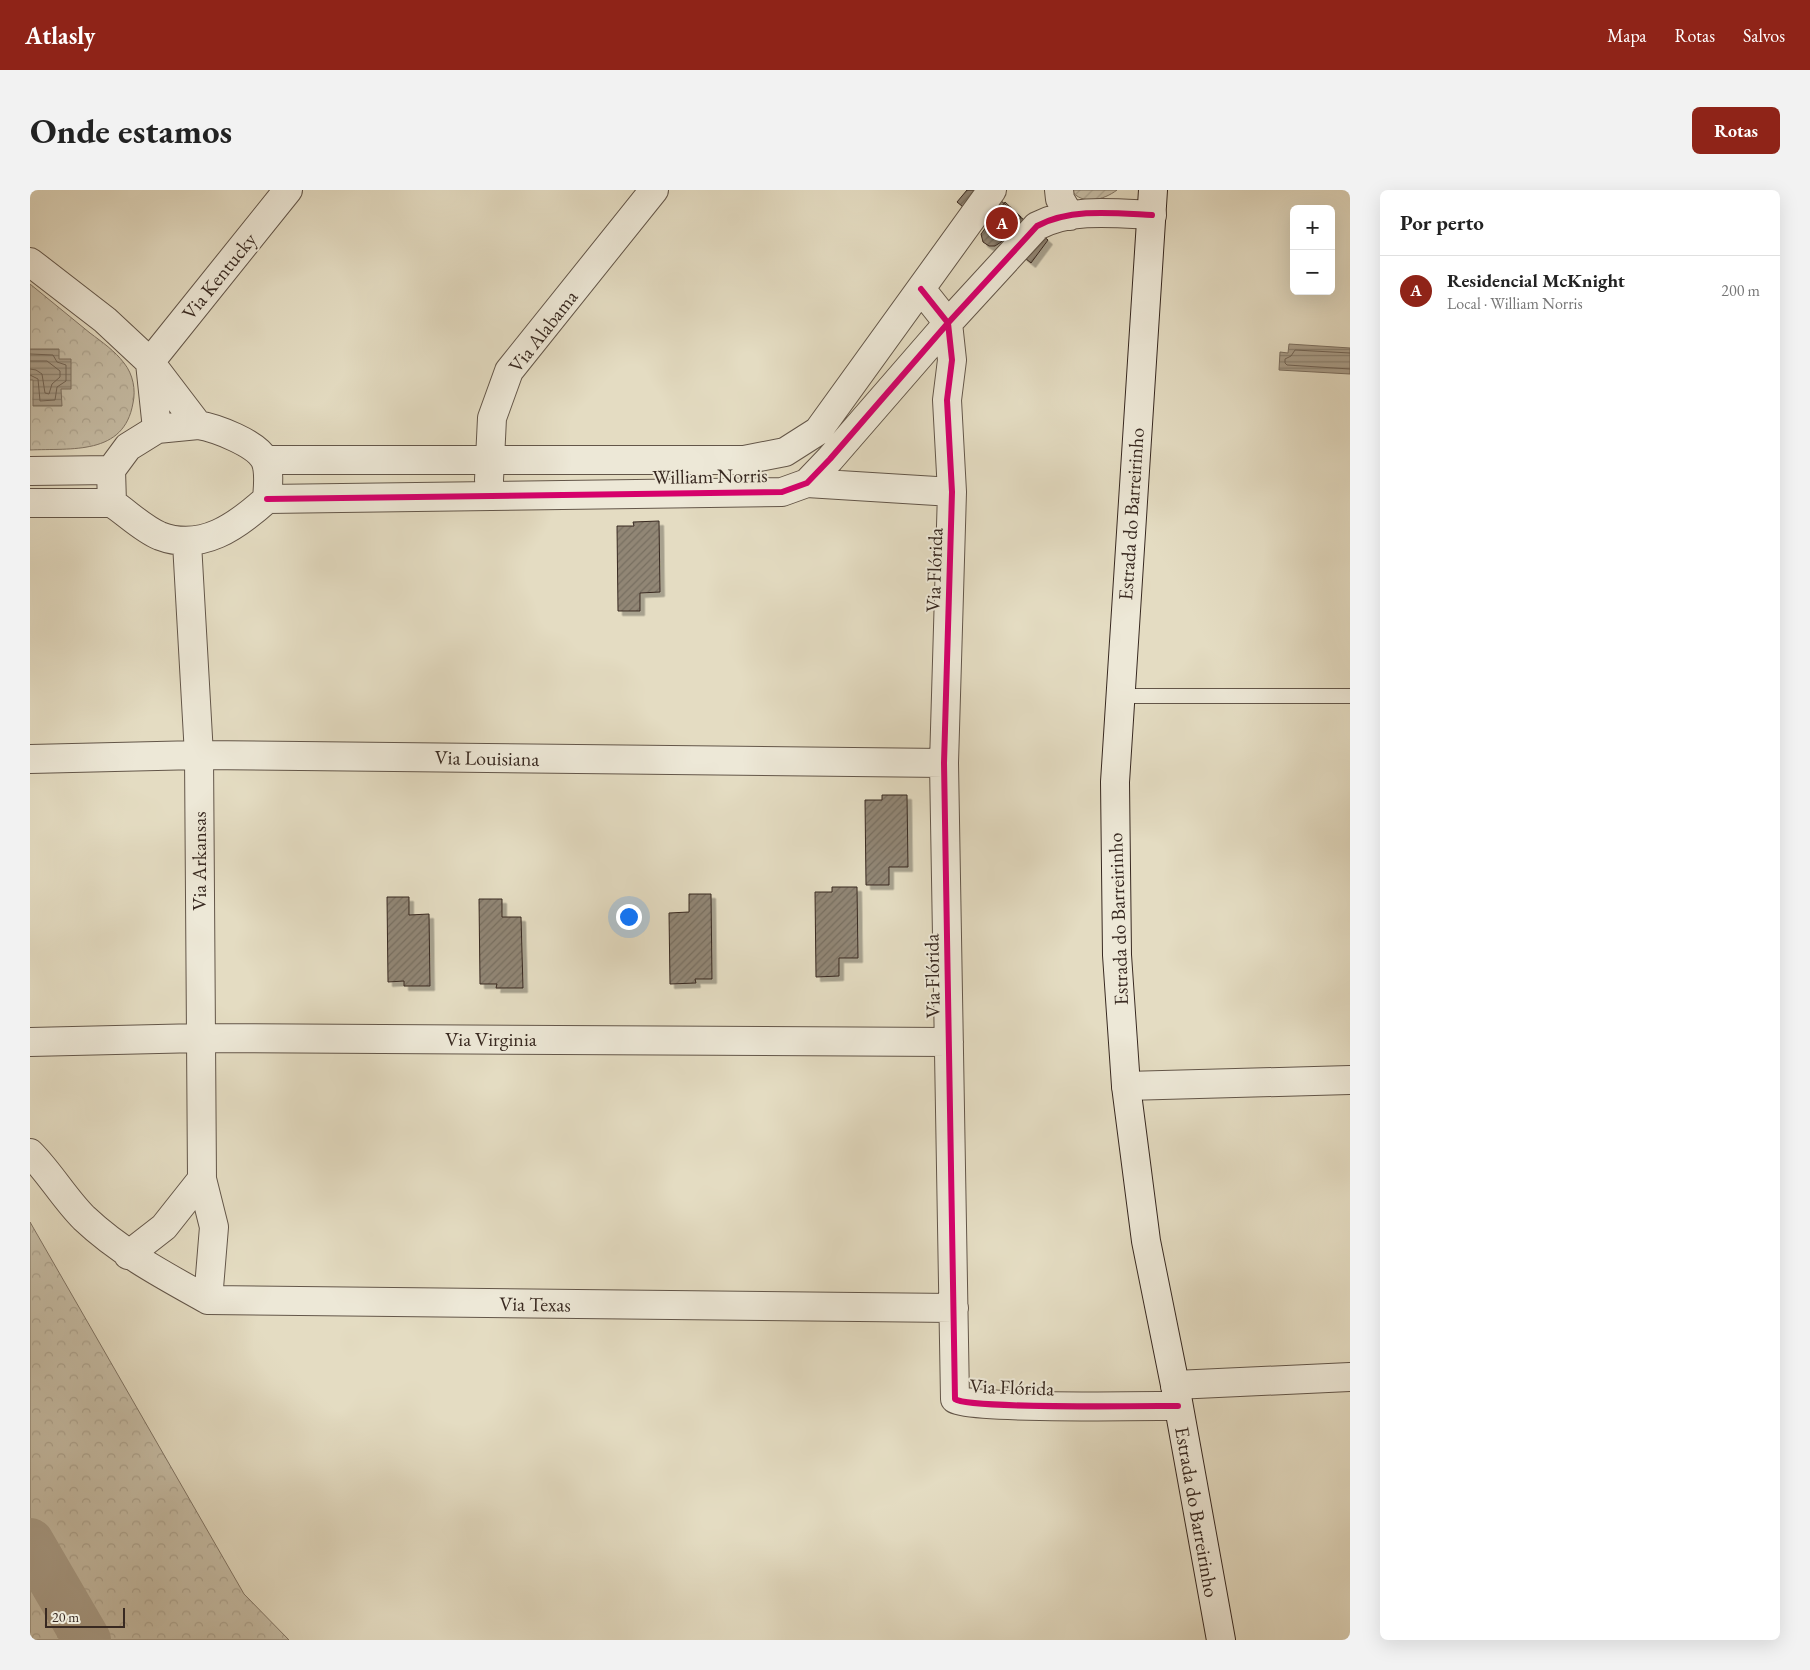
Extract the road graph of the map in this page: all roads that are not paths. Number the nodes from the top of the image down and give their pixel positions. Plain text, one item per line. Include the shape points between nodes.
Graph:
1 (288, 190) edge
2 (654, 190) edge
3 (1059, 190) edge
4 (991, 191) edge
5 (1152, 202) edge
6 (1070, 216) junction
7 (30, 262) edge
8 (921, 289) junction
9 (948, 323) junction
10 (886, 338) junction
11 (150, 362) junction
12 (914, 363) junction
13 (947, 400) junction
14 (198, 425) junction
15 (157, 429) junction
16 (265, 460) junction
17 (489, 462) junction
18 (30, 470) edge
19 (111, 470) junction
20 (807, 483) junction
21 (952, 492) junction
22 (490, 496) junction
23 (267, 499) junction
24 (30, 503) edge
25 (112, 503) junction
26 (187, 543) junction
27 (1119, 696) junction
28 (1350, 696) edge
29 (199, 755) junction
30 (30, 759) edge
31 (944, 763) junction
32 (200, 1038) junction
33 (949, 1042) junction
34 (31, 1045) edge
35 (1350, 1080) edge
36 (1126, 1086) junction
37 (30, 1153) edge
38 (202, 1179) junction
39 (128, 1255) junction
40 (208, 1300) junction
41 (954, 1308) junction
42 (1350, 1377) edge
43 (1177, 1396) junction
44 (1221, 1640) edge

1 - 11 street, Via Kentucky
2 - 17 street, Via Alabama via 509,371 492,418
3 - 6 street via 1060,199
4 - 8 street, William Norris
5 - 6 street
5 - 27 street, Estrada do Barreirinho
6 - 9 street, William Norris via 1054,217 1037,226
7 - 11 street via 105,320
8 - 9 street
8 - 10 street, William Norris
9 - 12 street, William Norris
9 - 13 street, Via Flórida via 952,360
10 - 12 street
10 - 17 street, William Norris via 818,431 786,452 744,460
11 - 14 street
11 - 15 street
12 - 13 street
12 - 20 street, William Norris
13 - 21 street, Via Flórida
14 - 15 street
14 - 16 street via 211,427 253,447
15 - 19 street via 128,447
16 - 17 street, William Norris
16 - 23 street
17 - 22 street, Via Alabama
18 - 19 street
19 - 25 street
20 - 21 street
20 - 22 street, William Norris via 782,492
21 - 31 street, Via Flórida
22 - 23 street, William Norris
23 - 26 street via 251,514 218,534
24 - 25 street
25 - 26 street via 159,536
26 - 29 street, Via Arkansas
27 - 28 lane
27 - 36 street, Estrada do Barreirinho via 1115,782 1117,955
29 - 30 street, Via Louisiana
29 - 31 street, Via Louisiana
29 - 32 street, Via Arkansas
31 - 33 street, Via Flórida
32 - 33 street, Via Virginia
32 - 34 street, Via Virginia
32 - 38 street, Via Arkansas
33 - 41 street, Via Flórida
35 - 36 street
36 - 43 street, Estrada do Barreirinho via 1146,1241
37 - 39 street, Via Texas via 83,1217
38 - 39 street via 164,1227
38 - 40 street, Via Arkansas via 214,1227
39 - 40 street, Via Texas
40 - 41 street, Via Texas
41 - 43 street, Via Flórida via 956,1400 1107,1406
42 - 43 street
43 - 44 street, Estrada do Barreirinho

